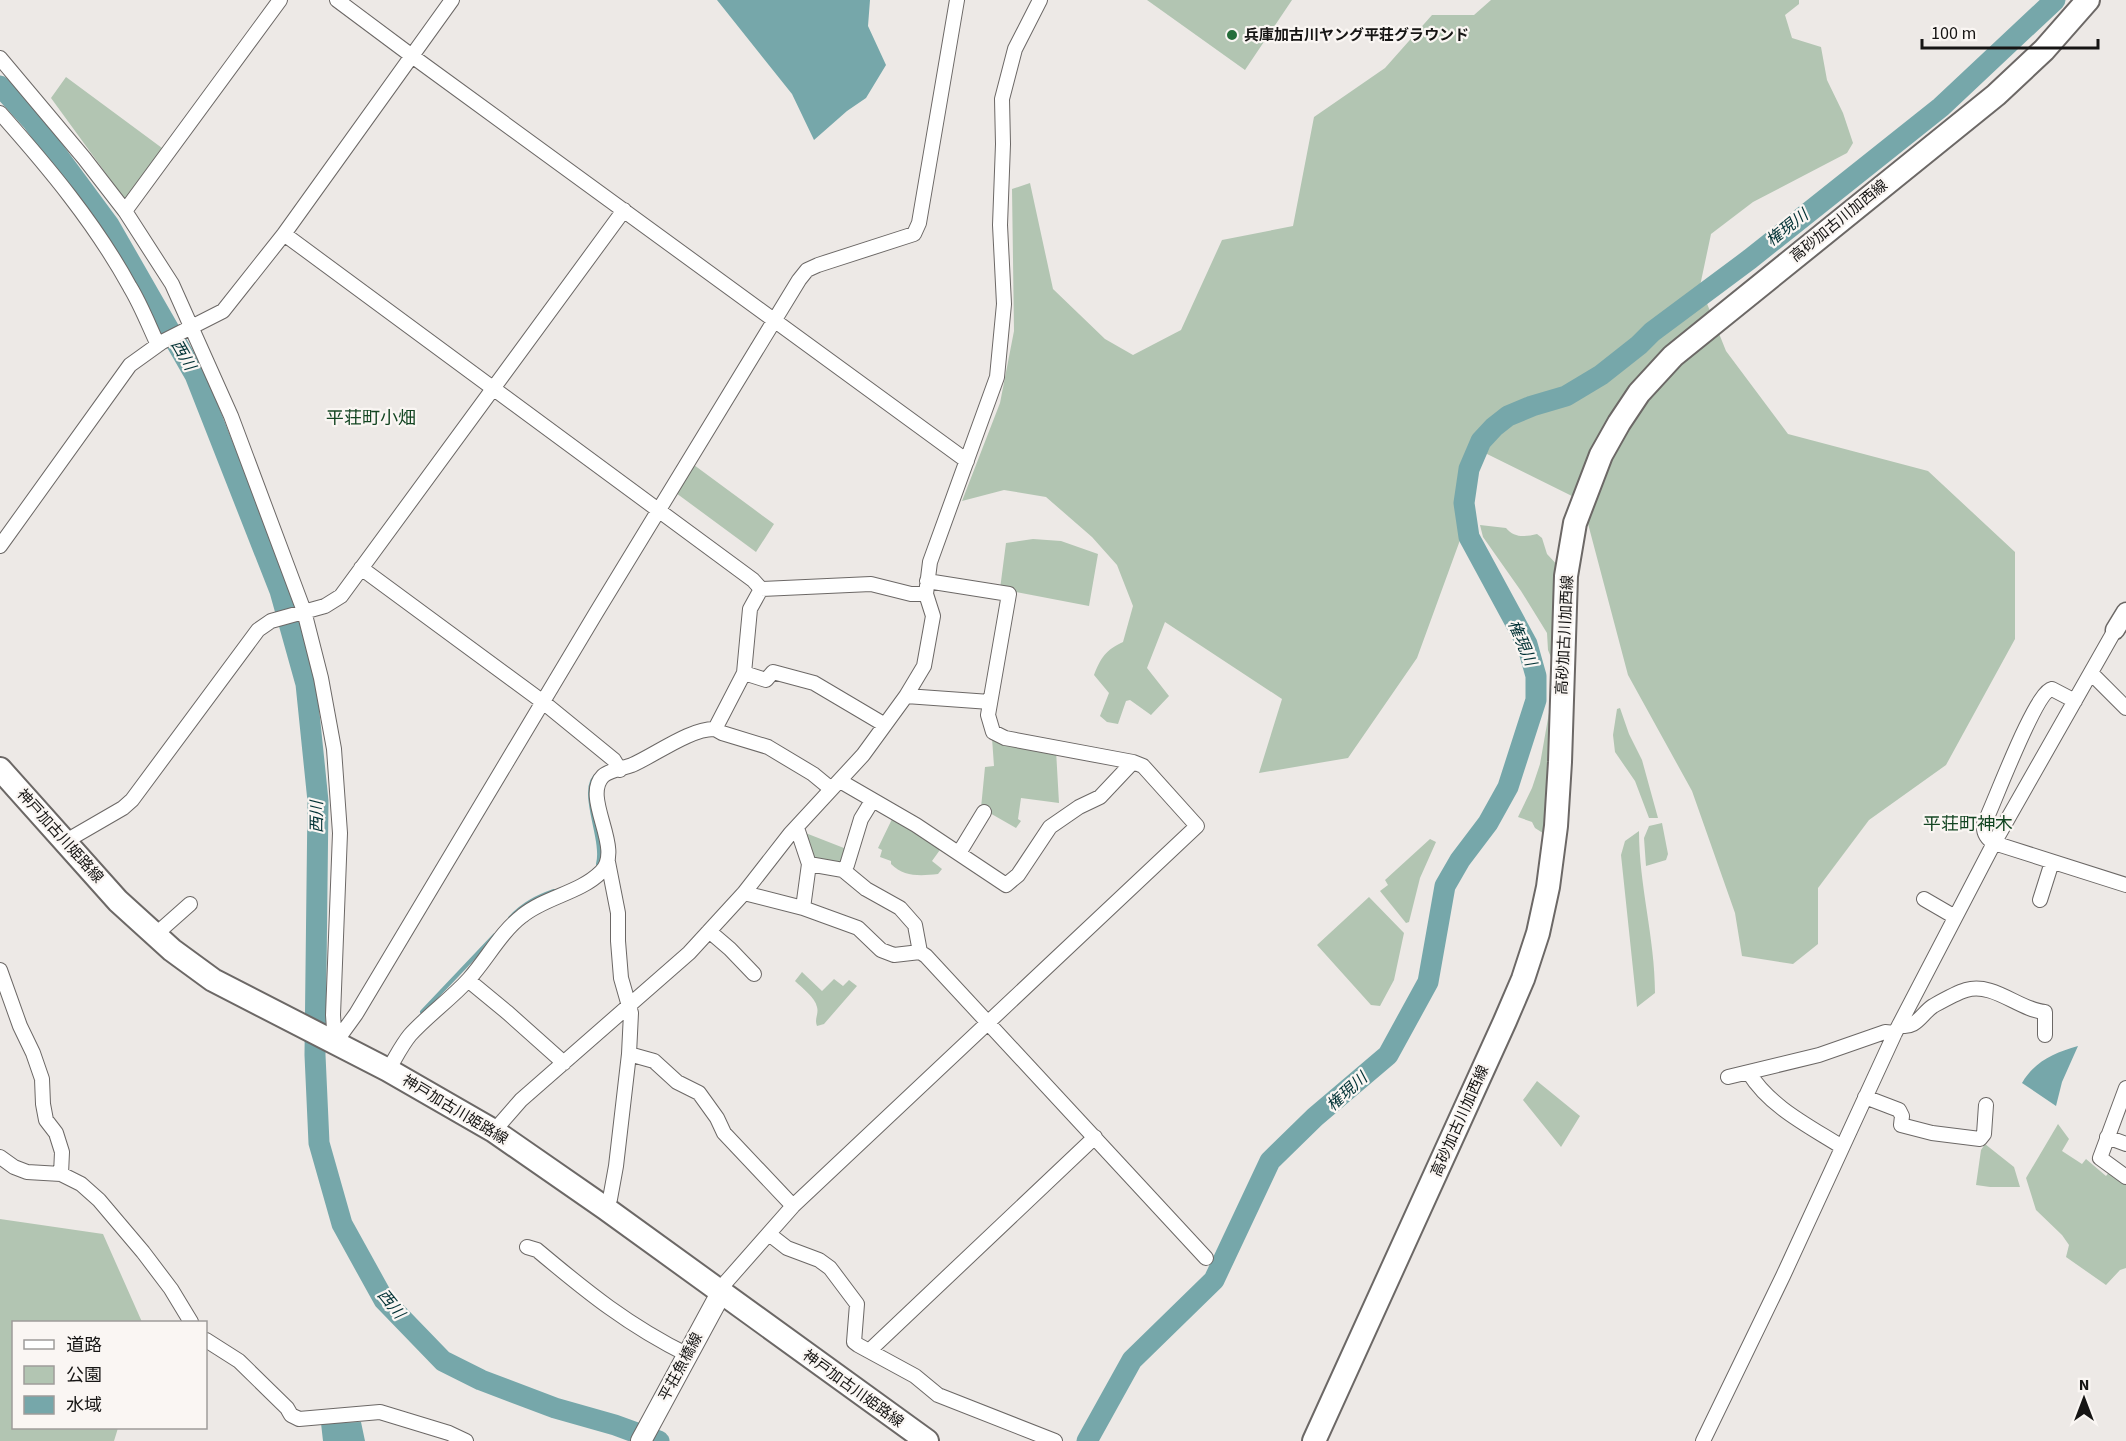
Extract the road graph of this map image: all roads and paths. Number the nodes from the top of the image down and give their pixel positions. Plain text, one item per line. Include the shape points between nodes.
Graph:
1 (280, 0) edge
2 (338, 0) edge
3 (452, 0) edge
4 (957, 0) edge
5 (1040, 0) edge
6 (2088, 0) edge
7 (412, 56) junction
8 (0, 58) edge
9 (0, 113) edge
10 (624, 210) junction
11 (125, 211) junction
12 (284, 234) junction
13 (774, 320) junction
14 (193, 328) junction
15 (160, 344) junction
16 (493, 388) junction
17 (967, 461) junction
18 (658, 511) junction
19 (0, 546) edge
20 (361, 568) junction
21 (927, 587) junction
22 (761, 589) junction
23 (304, 611) junction
24 (2126, 612) edge
25 (2115, 630) joint
26 (744, 673) junction
27 (2091, 673) junction
28 (906, 696) junction
29 (2075, 701) junction
30 (543, 702) junction
31 (990, 702) junction
32 (2126, 708) edge
33 (885, 725) junction
34 (715, 729) junction
35 (1133, 762) junction
36 (621, 770) junction
37 (4, 780) edge
38 (835, 785) junction
39 (872, 801) junction
40 (984, 812) dead end
41 (797, 828) junction
42 (66, 841) junction
43 (1994, 843) junction
44 (959, 853) junction
45 (608, 862) junction
46 (2052, 862) junction
47 (809, 864) junction
48 (843, 870) junction
49 (2126, 885) edge
50 (744, 893) junction
51 (1924, 899) dead end
52 (2040, 900) dead end
53 (190, 904) dead end
54 (803, 908) junction
55 (1955, 917) junction
56 (709, 931) junction
57 (155, 935) junction
58 (920, 952) junction
59 (0, 970) edge
60 (754, 974) dead end
61 (468, 980) junction
62 (629, 1005) junction
63 (989, 1022) junction
64 (1897, 1029) junction
65 (2045, 1035) dead end
66 (332, 1042) junction
67 (629, 1054) junction
68 (564, 1063) junction
69 (388, 1070) junction
70 (1749, 1073) junction
71 (1728, 1077) dead end
72 (2126, 1090) edge
73 (1865, 1097) junction
74 (1986, 1105) dead end
75 (494, 1131) junction
76 (1095, 1137) junction
77 (2107, 1137) junction
78 (2126, 1144) edge
79 (1842, 1147) junction
80 (0, 1157) edge
81 (14, 1167) junction
82 (0, 1172) edge
83 (61, 1174) junction
84 (2126, 1178) edge
85 (793, 1206) junction
86 (605, 1208) junction
87 (770, 1234) junction
88 (527, 1247) dead end
89 (1206, 1258) dead end
90 (721, 1293) junction
91 (190, 1321) edge
92 (207, 1341) edge
93 (869, 1351) junction
94 (688, 1355) junction
95 (645, 1433) edge
96 (465, 1441) edge
97 (927, 1441) edge
98 (1055, 1441) edge
99 (1314, 1441) edge
100 (1703, 1441) edge

1 - 11 street
2 - 7 street
3 - 7 street
4 - 13 street via 914,234 807,270
5 - 17 street via 1015,49 1002,99 1000,225 1004,304 997,377
6 - 99 main road, 高砂加古川加西線 via 2044,50 1996,95 1673,356 1639,393 1601,455 1575,524 1566,576 1556,826 1538,933 1505,1022
7 - 10 street
7 - 12 street
8 - 11 street
9 - 15 street via 51,172 104,244
10 - 13 street
10 - 16 street
11 - 14 street via 172,284
12 - 14 street via 223,311
12 - 16 street
13 - 17 street
13 - 18 street
14 - 15 street
14 - 23 street via 231,416
15 - 19 street via 130,365
16 - 18 street
16 - 20 street
17 - 21 street via 930,562
18 - 22 street
18 - 30 street
20 - 23 street via 341,596 325,606
20 - 30 street
21 - 22 street via 911,594 871,584
21 - 28 street via 933,616 928,650 924,666
21 - 31 street via 1009,594
22 - 26 street via 750,609
23 - 42 street via 272,621 252,636 132,800
23 - 66 street via 334,749 340,833
24 - 25 street
25 - 27 street
26 - 33 street via 766,680 773,672 814,683
26 - 34 street
27 - 29 street
27 - 32 street
28 - 31 street
28 - 33 street
29 - 43 street
29 - 43 street via 2049,690 2029,719 1984,825 1986,835
30 - 36 street
30 - 66 street via 362,1004
31 - 35 street via 993,732 1005,738
33 - 38 street
34 - 36 street via 686,737
34 - 38 street via 768,747
35 - 44 street via 1100,797 1050,827 1009,884
35 - 63 street via 1154,776 1197,826
36 - 45 street via 605,774 598,783
37 - 42 main road, 神戸加古川姫路線
38 - 39 street
38 - 41 street
39 - 44 street
39 - 48 street via 861,819
40 - 44 street
41 - 47 street
41 - 50 street
42 - 57 main road, 神戸加古川姫路線 via 118,901
43 - 46 street
43 - 55 street
45 - 61 street via 602,872 582,885 522,916
45 - 62 street via 618,913 621,978
46 - 49 street
46 - 52 street
47 - 48 street
47 - 54 street
48 - 58 street via 909,917 915,925
50 - 54 street
50 - 56 street
51 - 55 street
53 - 57 street
54 - 58 street via 858,928 881,950 894,955
55 - 64 street
56 - 60 street
56 - 62 street
57 - 66 main road, 神戸加古川姫路線 via 213,980
58 - 63 street
59 - 83 street via 42,1079 46,1120 57,1132 62,1152
61 - 68 street
61 - 69 street via 409,1036
62 - 67 street
62 - 68 street
63 - 76 street
63 - 85 street
64 - 65 street via 1910,1026 1930,1008 1975,990 2012,998 2045,1012
64 - 70 street
64 - 73 street
66 - 69 main road, 神戸加古川姫路線
67 - 85 street via 654,1061 677,1082 699,1093 724,1132
67 - 86 street via 613,1185
68 - 75 street via 521,1100
69 - 75 main road, 神戸加古川姫路線
70 - 71 street
70 - 79 street via 1755,1084 1789,1114
72 - 77 street
73 - 74 street via 1899,1110 1901,1125 1980,1138 1984,1134
73 - 79 street
75 - 86 main road, 神戸加古川姫路線
76 - 89 street
76 - 93 street
77 - 78 street
77 - 84 street via 2100,1158
79 - 100 street
80 - 81 street
81 - 82 street
81 - 83 street via 27,1172
83 - 91 street via 81,1184 99,1200 171,1288
85 - 87 street
86 - 90 main road, 神戸加古川姫路線
87 - 90 street via 726,1282
87 - 93 street via 787,1248 830,1268 856,1304 854,1342
88 - 94 street via 537,1250 615,1313
90 - 94 main road, 平荘魚橋線
90 - 97 main road, 神戸加古川姫路線
92 - 96 street via 238,1361 299,1419 380,1412
93 - 98 street via 915,1376 938,1395
94 - 95 main road, 平荘魚橋線

